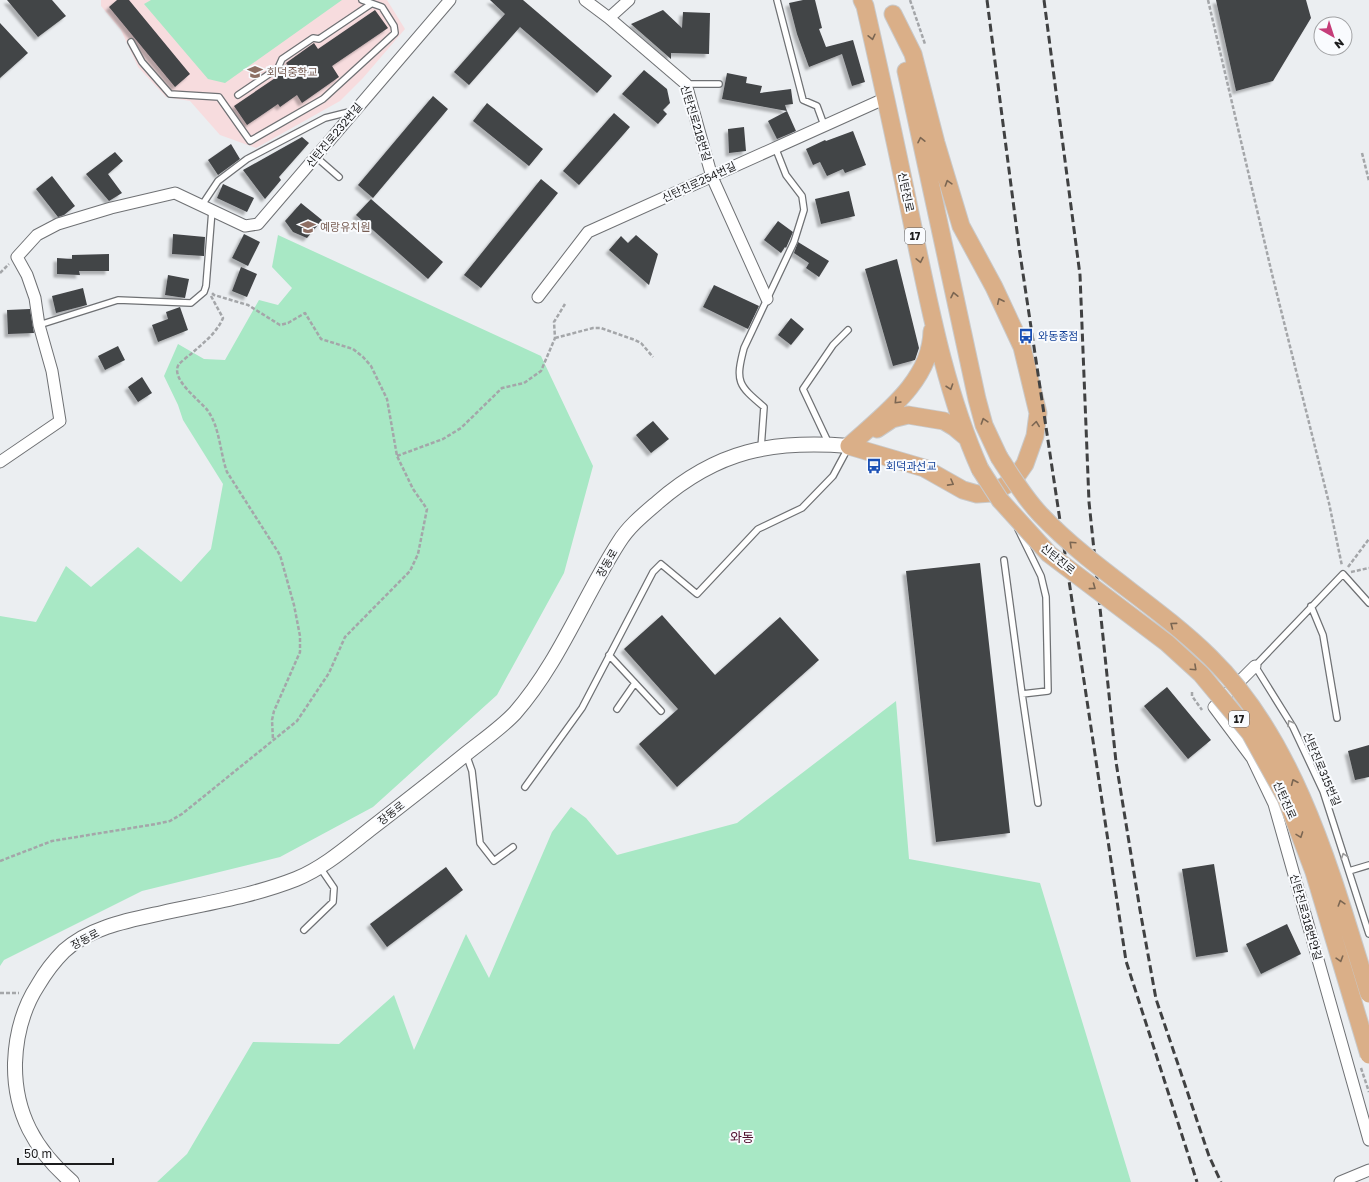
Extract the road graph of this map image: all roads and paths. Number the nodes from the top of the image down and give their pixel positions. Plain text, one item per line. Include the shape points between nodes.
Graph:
1 (362, 0) edge
2 (450, 0) edge
3 (585, 0) edge
4 (629, 0) edge
5 (777, 0) edge
6 (862, 0) edge
7 (1208, 0) edge
8 (371, 4) junction
9 (891, 7) edge
10 (609, 18) junction
11 (132, 42) dead end
12 (686, 84) junction
13 (719, 84) dead end
14 (238, 95) dead end
15 (886, 98) junction
16 (355, 110) junction
17 (824, 125) junction
18 (775, 147) junction
19 (1362, 153) dead end
20 (316, 157) junction
21 (339, 177) dead end
22 (712, 177) junction
23 (1369, 181) edge
24 (207, 208) junction
25 (206, 286) junction
26 (538, 297) dead end
27 (767, 299) junction
28 (565, 304) dead end
29 (932, 317) junction
30 (39, 325) junction
31 (848, 330) dead end
32 (555, 338) junction
33 (653, 357) dead end
34 (966, 437) junction
35 (829, 444) junction
36 (850, 446) junction
37 (761, 448) junction
38 (397, 456) junction
39 (0, 462) edge
40 (992, 493) junction
41 (1369, 539) edge
42 (1004, 560) dead end
43 (1369, 568) edge
44 (1343, 574) junction
45 (1369, 603) edge
46 (1312, 606) junction
47 (609, 655) junction
48 (1255, 666) junction
49 (635, 683) junction
50 (1022, 694) junction
51 (617, 709) dead end
52 (661, 711) dead end
53 (1337, 718) dead end
54 (273, 740) junction
55 (466, 754) junction
56 (525, 787) dead end
57 (1038, 803) dead end
58 (513, 847) dead end
59 (0, 861) edge
60 (1369, 865) edge
61 (319, 866) junction
62 (1349, 871) junction
63 (304, 930) dead end
64 (1369, 934) edge
65 (0, 993) edge
66 (1369, 994) edge
67 (31, 996) junction
68 (1364, 1059) edge
69 (1369, 1092) edge
70 (1369, 1140) edge
71 (1369, 1170) edge
72 (72, 1182) edge
73 (1340, 1182) edge

1 - 8 lane
2 - 16 street, 신탄진로232번길
3 - 10 street, 신탄진로218번길
4 - 10 street
5 - 17 lane via 803,100 817,106
6 -> 15 main road, 신탄진로 / 17
7 - 44 path via 1329,503
8 - 11 lane via 382,7 394,26 395,33 323,99 250,140 218,97 170,94 142,62
8 - 14 lane via 319,39 313,38 282,59 278,68
40 -> 9 main road via 1013,481 1025,464 1035,436 1038,413 1022,347 994,287 961,226 913,54
66 -> 9 main road, 신탄진로 / 17, bridge via 1330,869 1287,765 1261,720 1238,689 1183,632 1080,552 1040,514 1021,492 999,457 984,425 977,399
10 - 12 street, 신탄진로218번길
12 - 13 lane
12 - 22 street, 신탄진로218번길
15 - 17 street, 신탄진로254번길
15 -> 29 main road, 신탄진로 / 17
16 - 20 street, 신탄진로232번길
16 - 24 lane via 325,118 247,160 218,181
17 - 18 street, 신탄진로254번길
18 - 22 street, 신탄진로254번길
18 - 27 lane via 786,175 802,196 804,210 794,242
19 - 23 path
20 - 21 lane
20 - 24 street, 신탄진로232번길 via 258,224 244,226
22 - 26 street, 신탄진로254번길 via 588,232
22 - 27 street, 신탄진로218번길
24 - 25 lane
24 - 30 street, 신탄진로232번길 via 175,193 110,208 58,224 37,234 17,257 27,274 35,298
25 - 30 lane via 204,292 191,303 118,300
25 - 38 path via 214,295 248,305 280,325 305,313 321,339 353,349 363,357 372,366 387,399
25 - 54 path via 223,318 218,330 179,365 178,373 184,386 213,418 227,472 280,555 300,636 300,652 274,711
27 - 37 lane via 744,348 739,382 746,392 764,407
28 - 32 path via 554,322
29 -> 34 main road, 신탄진로 / 17 via 947,378
29 -> 36 main road via 932,342 914,383
30 - 39 street via 52,371 60,421
31 - 35 lane via 834,345 803,389
32 - 33 path via 601,328 641,343
32 - 38 path via 541,371 524,383 502,388 476,415 443,440
34 - 36 main road via 944,421 908,415 892,419
34 -> 68 main road, 신탄진로 / 17, bridge via 980,469 1000,500 1049,554 1167,643 1201,674 1250,733 1289,805 1314,872
35 - 36 street, 장동로
35 - 37 street, 장동로 via 791,444
36 -> 40 main road via 924,468 963,490 977,494
36 - 47 lane via 832,476 802,508 758,529 697,594 661,564 653,572
37 - 55 street, 장동로 via 741,452 704,468 670,491 641,516 621,539 546,672 514,714
38 - 54 path via 413,489 427,509 414,564 345,637 329,673 303,712
40 - 50 lane via 1017,528 1041,576 1046,597 1048,691
41 - 44 path
42 - 50 lane
43 - 44 path
44 - 45 lane
44 - 46 lane
46 - 48 lane
46 - 53 lane via 1322,635
47 - 49 lane
47 - 56 lane via 582,708
62 -> 48 lane, 신탄진로315번길 via 1323,791 1293,727
48 - 70 street, 신탄진로318번안길 via 1214,707 1252,758 1274,804
49 - 51 lane
49 - 52 lane
50 - 57 lane
54 - 59 path via 170,821 52,842
55 - 58 lane via 472,771 480,843 494,861
55 - 61 street, 장동로
60 - 62 lane
61 - 63 lane via 334,888 333,902
61 - 67 street, 장동로 via 297,878 246,895 122,922 84,938 65,950 46,972
62 - 64 lane, 신탄진로315번길
65 - 67 path via 8,991
67 - 72 street, 장동로 via 21,1021 16,1052 15,1078 18,1098 34,1140 48,1160
68 - 69 path, bridge
71 - 73 street

